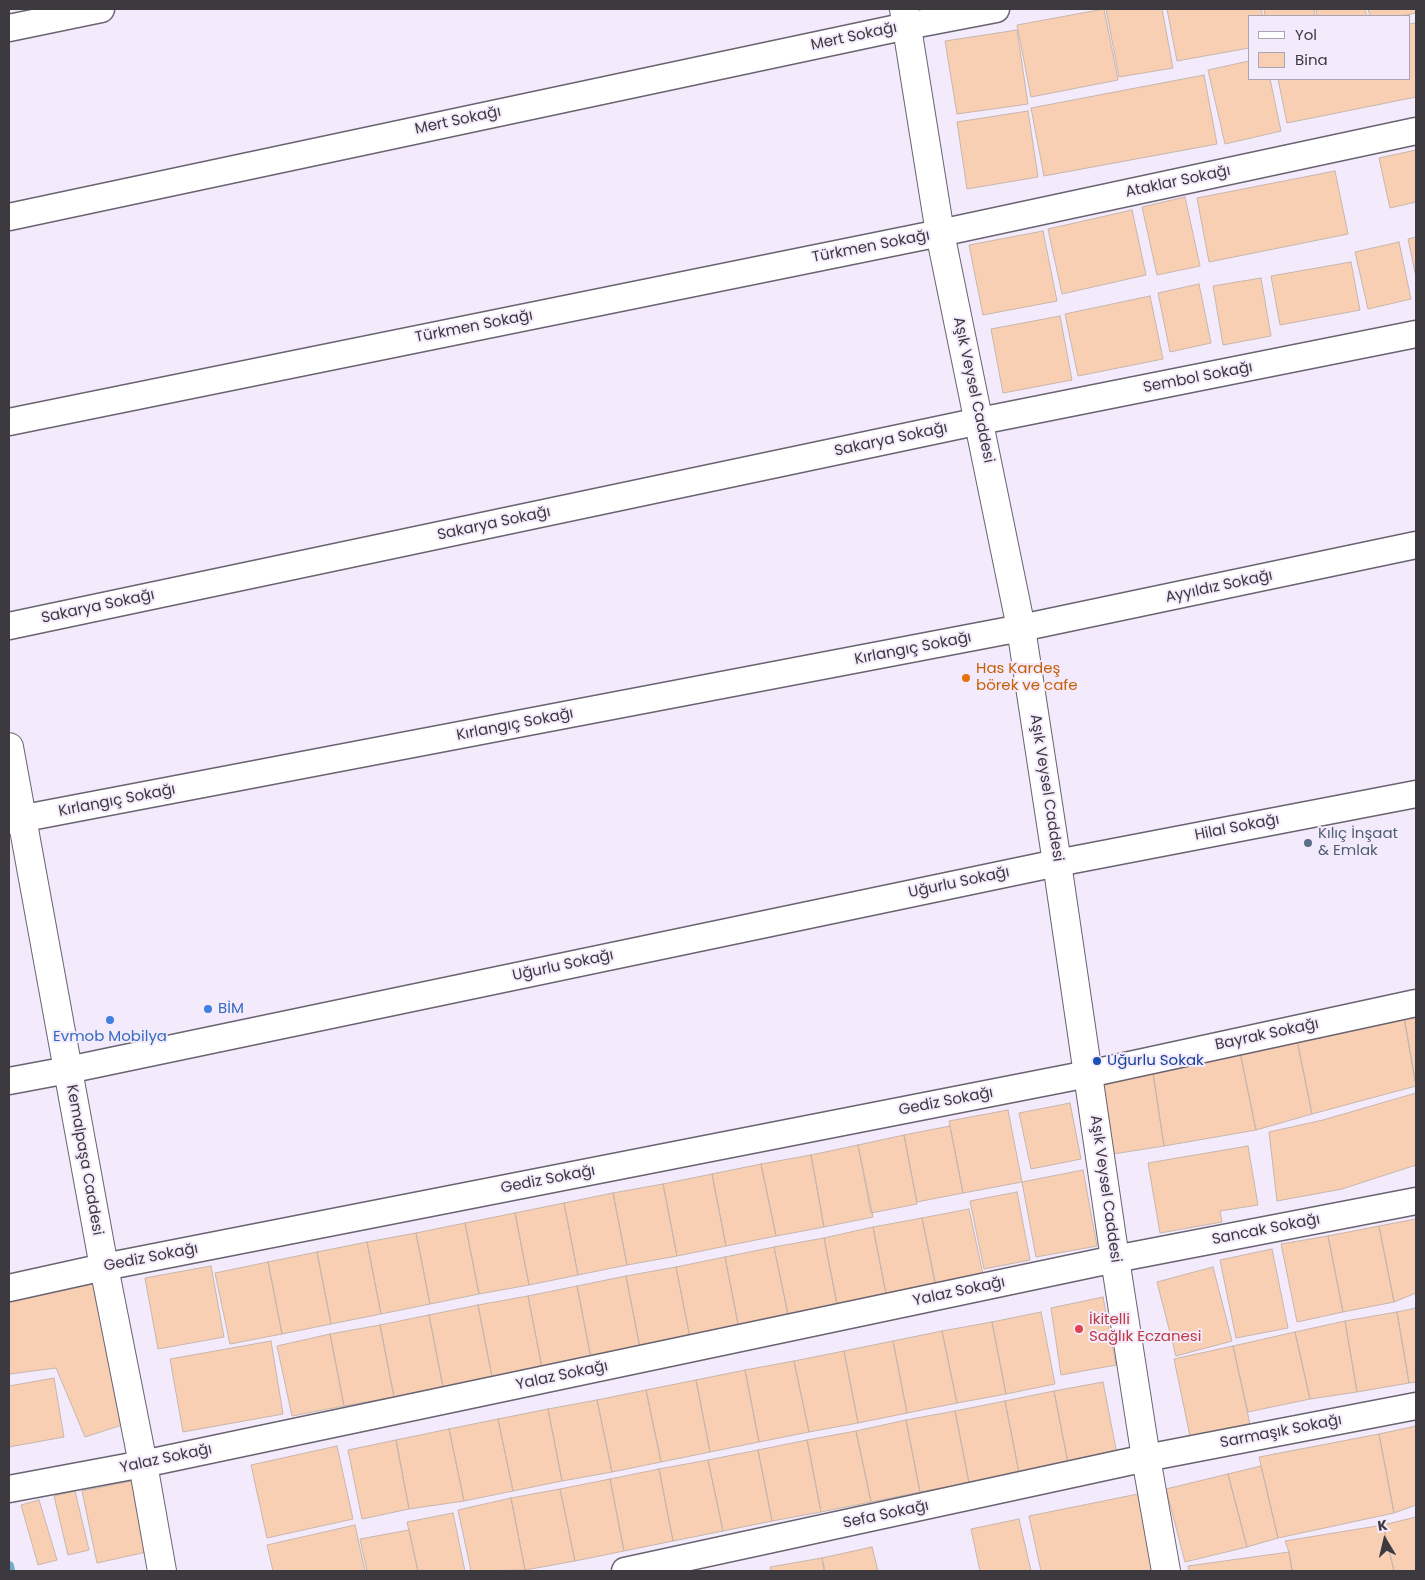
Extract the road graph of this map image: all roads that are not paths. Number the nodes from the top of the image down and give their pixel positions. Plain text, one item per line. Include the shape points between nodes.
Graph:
1 (101, 9) edge
2 (996, 9) edge
3 (905, 17) edge
4 (9, 28) edge
5 (1416, 131) edge
6 (9, 217) edge
7 (940, 233) junction
8 (1416, 334) edge
9 (980, 421) junction
10 (9, 422) edge
11 (1416, 545) edge
12 (9, 626) edge
13 (1021, 628) junction
14 (9, 747) edge
15 (1416, 794) edge
16 (15, 820) edge
17 (1057, 863) junction
18 (1416, 1003) edge
19 (68, 1070) junction
20 (1088, 1074) junction
21 (9, 1081) edge
22 (1416, 1201) edge
23 (1115, 1259) junction
24 (104, 1267) junction
25 (9, 1288) edge
26 (1416, 1406) edge
27 (1146, 1458) junction
28 (143, 1464) junction
29 (9, 1489) edge
30 (162, 1571) edge
31 (625, 1571) edge
32 (1166, 1571) edge

1 - 4 street
2 - 3 street, Mert Sokağı
3 - 6 street, Mert Sokağı
3 - 7 main road, Aşık Veysel Caddesi
5 - 7 street, Ataklar Sokağı
7 - 9 main road, Aşık Veysel Caddesi
7 - 10 street, Türkmen Sokağı
8 - 9 street, Sembol Sokağı
9 - 12 street, Sakarya Sokağı
9 - 13 main road, Aşık Veysel Caddesi
11 - 13 street, Ayyıldız Sokağı
13 - 16 street, Kırlangıç Sokağı
13 - 17 main road, Aşık Veysel Caddesi
14 - 16 main road, Kemalpaşa Caddesi
15 - 17 street, Hilal Sokağı
16 - 19 main road, Kemalpaşa Caddesi
17 - 19 street, Uğurlu Sokağı
17 - 20 main road, Aşık Veysel Caddesi
18 - 20 street, Bayrak Sokağı
19 - 21 street, Uğurlu Sokağı
19 - 24 main road, Kemalpaşa Caddesi
20 - 23 main road, Aşık Veysel Caddesi
20 - 24 street, Gediz Sokağı
22 - 23 street, Sancak Sokağı
23 - 27 main road, Aşık Veysel Caddesi
23 - 28 street, Yalaz Sokağı
24 - 25 street, Gediz Sokağı
24 - 28 main road, Kemalpaşa Caddesi
26 - 27 street, Sarmaşık Sokağı
27 - 31 street, Sefa Sokağı
27 - 32 main road, Aşık Veysel Caddesi
28 - 29 street, Yalaz Sokağı
28 - 30 main road, Kemalpaşa Caddesi

